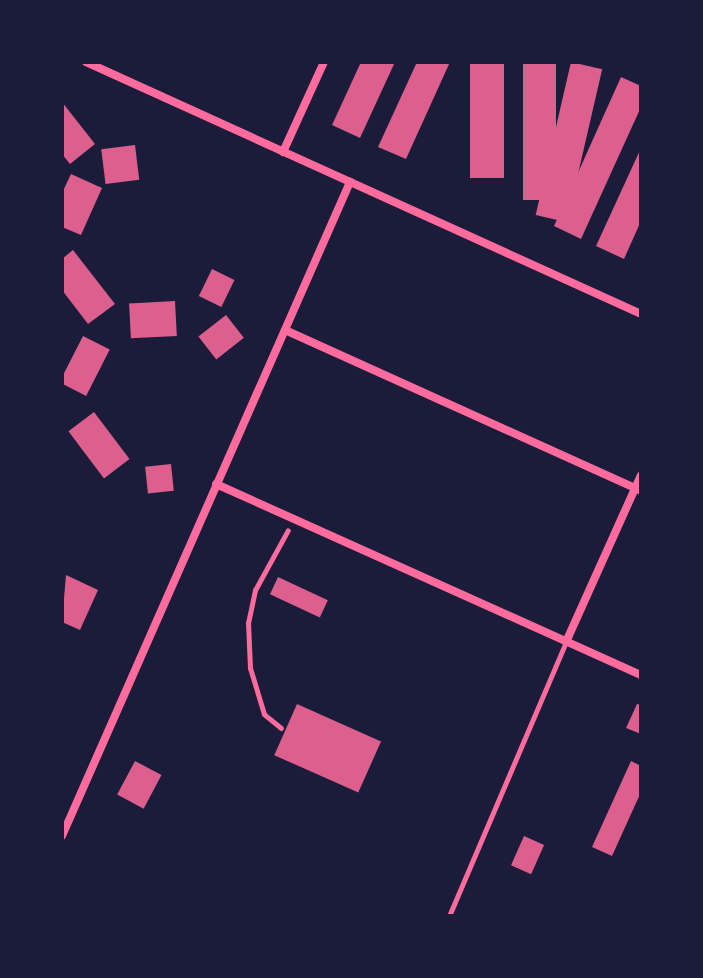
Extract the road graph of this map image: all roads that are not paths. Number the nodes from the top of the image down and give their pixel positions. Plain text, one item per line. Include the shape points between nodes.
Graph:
1 (86, 62) edge
2 (324, 62) edge
3 (283, 152) junction
4 (350, 182) junction
5 (641, 314) edge
6 (285, 330) junction
7 (641, 475) edge
8 (216, 484) junction
9 (638, 490) edge
10 (566, 642) junction
11 (641, 675) edge
12 (62, 836) edge
13 (449, 916) edge

1 - 3 street
2 - 3 street
3 - 4 street
4 - 5 street
4 - 6 street
6 - 8 street
6 - 9 street
7 - 9 street
8 - 10 street
8 - 12 street
9 - 10 street
10 - 11 street
10 - 13 lane

